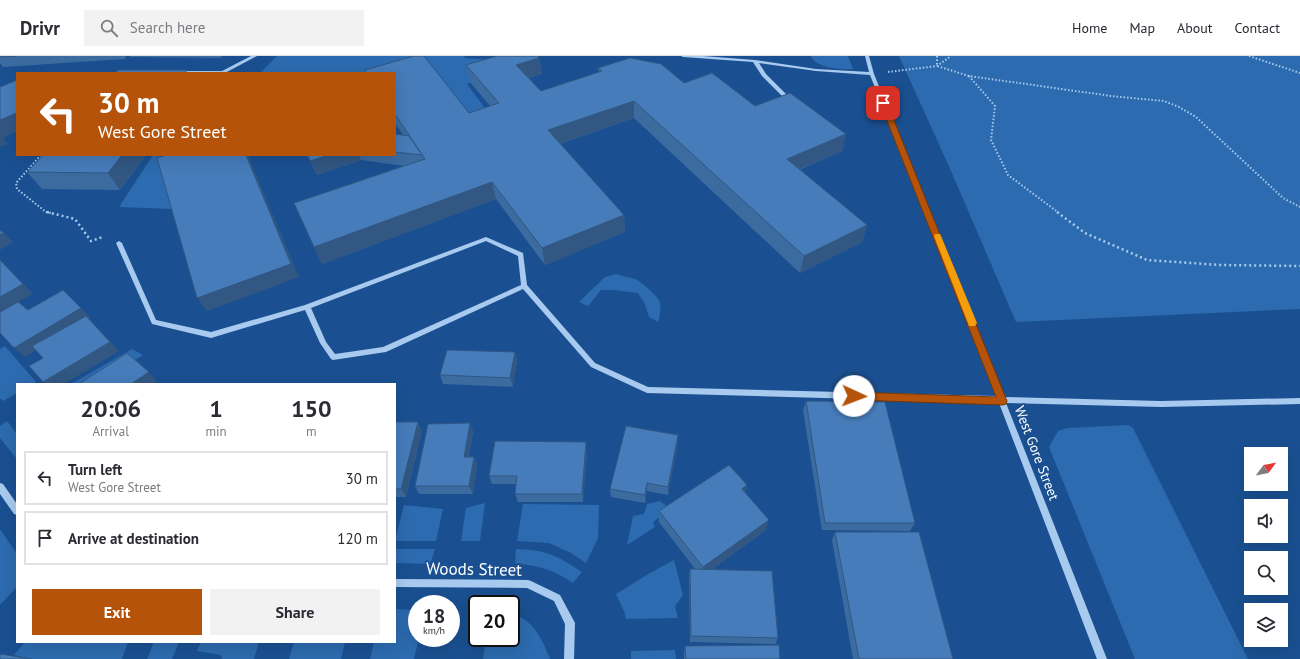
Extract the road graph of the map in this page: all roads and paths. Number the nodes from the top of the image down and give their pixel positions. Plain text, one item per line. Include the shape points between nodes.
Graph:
1 (254, 56) edge
2 (684, 56) edge
3 (867, 56) edge
4 (937, 56) edge
5 (951, 56) edge
6 (1249, 56) edge
7 (755, 61) junction
8 (937, 66) junction
9 (171, 72) edge
10 (1300, 73) edge
11 (872, 74) junction
12 (969, 76) junction
13 (787, 98) edge
14 (40, 156) edge
15 (1300, 207) edge
16 (119, 243) joint
17 (1300, 266) edge
18 (524, 286) junction
19 (307, 307) junction
20 (1003, 401) junction
21 (1300, 401) edge
22 (0, 487) edge
23 (16, 510) edge
24 (396, 582) edge
25 (569, 659) edge
26 (1102, 659) edge

1 - 9 street via 223,72
2 - 7 street
3 - 11 street, West Gore Street
4 - 8 path
5 - 8 path
6 - 10 path
7 - 11 street via 816,70
7 - 13 street via 764,75
8 - 11 path
8 - 12 path
11 - 20 street, West Gore Street
12 - 15 path via 1164,101 1179,106 1196,116 1283,198
12 - 17 path via 995,106 991,140 1008,175 1085,233 1147,260 1220,266
14 - 16 path via 16,183 17,188 46,212 75,219 91,241 111,234
16 - 19 street via 154,322 211,335
18 - 19 street via 521,255 486,239
18 - 19 street via 384,350 333,357 323,343
18 - 20 street via 593,365 647,390
20 - 21 street via 1161,404
20 - 26 street, West Gore Street
22 - 23 street
24 - 25 street, Woods Street via 528,584 559,601 570,623

